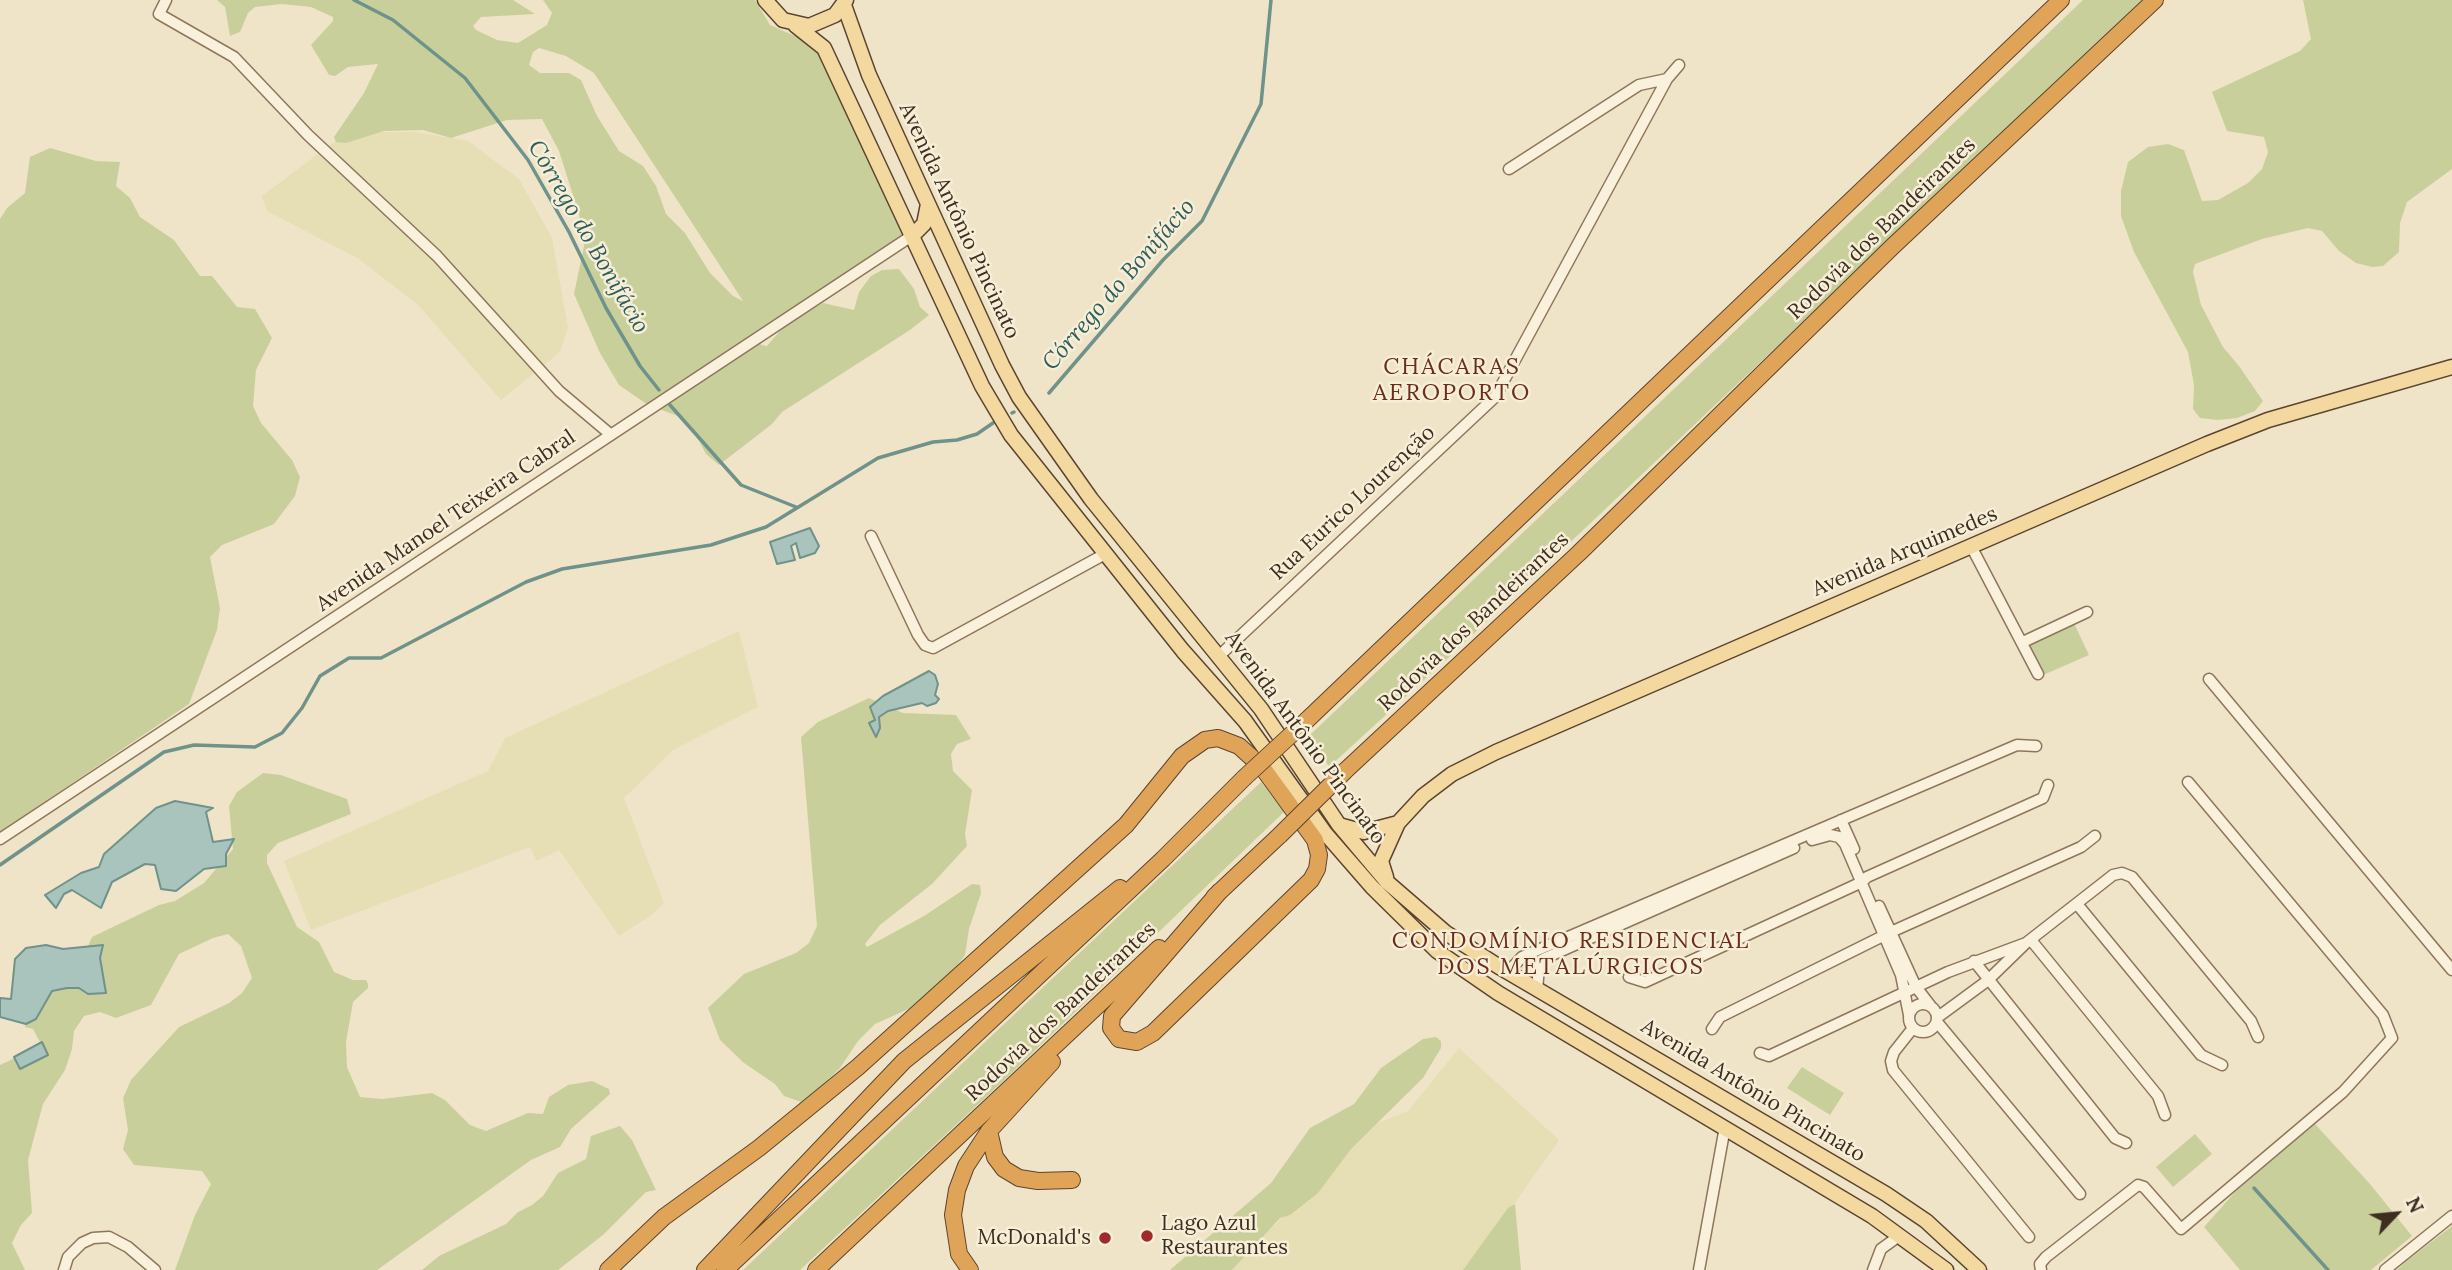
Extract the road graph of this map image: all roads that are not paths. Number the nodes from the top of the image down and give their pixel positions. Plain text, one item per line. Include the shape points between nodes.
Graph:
1 (166, 0) edge
2 (765, 0) edge
3 (2061, 0) edge
4 (2155, 0) edge
5 (845, 2) edge
6 (795, 25) junction
7 (1679, 65) dead end
8 (1667, 79) junction
9 (1509, 169) dead end
10 (928, 204) junction
11 (913, 235) junction
12 (2452, 367) edge
13 (610, 435) junction
14 (1025, 452) junction
15 (1091, 499) junction
16 (1111, 525) junction
17 (871, 536) dead end
18 (1971, 546) junction
19 (1105, 554) junction
20 (2087, 612) dead end
21 (2023, 642) junction
22 (1219, 656) junction
23 (2038, 674) dead end
24 (2208, 679) dead end
25 (2036, 746) dead end
26 (2189, 782) dead end
27 (2048, 785) dead end
28 (1841, 820) junction
29 (1398, 823) junction
30 (1339, 825) junction
31 (2095, 836) dead end
32 (0, 839) edge
33 (1163, 859) junction
34 (1864, 879) junction
35 (1387, 882) junction
36 (1220, 891) junction
37 (2077, 904) junction
38 (1888, 935) junction
39 (2029, 942) junction
40 (1974, 961) junction
41 (2452, 970) edge
42 (1507, 972) junction
43 (1629, 977) dead end
44 (1987, 981) junction
45 (1916, 987) junction
46 (1537, 990) junction
47 (1903, 995) junction
48 (1930, 1005) junction
49 (1522, 1007) junction
50 (1909, 1015) junction
51 (1937, 1019) junction
52 (1074, 1027) junction
53 (1913, 1028) junction
54 (1712, 1030) dead end
55 (2258, 1037) dead end
56 (1760, 1053) dead end
57 (2222, 1065) dead end
58 (2165, 1115) dead end
59 (1725, 1128) junction
60 (989, 1130) junction
61 (2126, 1143) dead end
62 (1852, 1174) junction
63 (1072, 1180) dead end
64 (1816, 1182) junction
65 (2080, 1194) dead end
66 (2452, 1216) edge
67 (1926, 1222) junction
68 (1899, 1236) junction
69 (2029, 1237) dead end
70 (64, 1270) edge
71 (155, 1270) edge
72 (608, 1270) edge
73 (705, 1270) edge
74 (725, 1270) edge
75 (816, 1270) edge
76 (970, 1270) edge
77 (1699, 1270) edge
78 (1873, 1270) edge
79 (1946, 1270) edge
80 (1979, 1270) edge
81 (2041, 1270) edge
82 (2385, 1270) edge

1 - 13 street via 159,14 234,57 308,135 437,256 559,391
2 - 6 main road, Avenida Antônio Pincinato via 773,12
3 - 33 highway, Rodovia dos Bandeirantes, bridge
4 - 36 highway, Rodovia dos Bandeirantes, bridge
5 - 6 main road, Avenida Antônio Pincinato via 822,23
5 - 10 main road, Avenida Antônio Pincinato via 869,75
6 - 11 main road, Avenida Antônio Pincinato via 824,48
7 - 8 street, Rua Eurico Lourenção
8 - 9 street via 1639,85
8 - 22 street, Rua Eurico Lourenção via 1495,397
10 - 11 main road via 924,224
10 - 15 main road, Avenida Antônio Pincinato via 1007,375
11 - 13 street, Avenida Manoel Teixeira Cabral
11 - 14 main road, Avenida Antônio Pincinato via 982,386
12 - 18 main road, Avenida Arquimedes via 2268,420
13 - 32 street, Avenida Manoel Teixeira Cabral
14 - 15 main road via 1033,444 1042,446 1075,488
14 - 19 main road, Avenida Antônio Pincinato
15 - 16 main road, Avenida Antônio Pincinato
16 - 19 main road via 1112,544
16 - 22 main road, Avenida Antônio Pincinato
17 - 19 street via 918,635 933,648
18 - 21 street
18 - 29 main road, Avenida Arquimedes via 1496,752 1452,774
19 - 49 main road, Avenida Antônio Pincinato via 1245,722 1325,833 1371,887 1437,951
20 - 21 street
21 - 23 street
22 - 30 main road, Avenida Antônio Pincinato via 1301,765
24 - 41 street
25 - 28 street via 2017,745
26 - 81 street via 2383,1015 2392,1038 2343,1092 2181,1229 2138,1185 2046,1257
27 - 34 street via 2043,798
28 - 34 street
28 - 42 street via 1522,957
29 - 30 main road via 1364,832
29 - 35 main road, Avenida Arquimedes via 1381,861
30 - 35 main road, Avenida Antônio Pincinato
31 - 38 street via 2081,847
33 - 73 highway via 1038,950 904,1061
33 - 74 highway, Rodovia dos Bandeirantes
34 - 38 street
34 - 43 street via 1645,982
34 - 46 street via 1839,837 1822,836 1543,959
35 - 42 main road, Avenida Antônio Pincinato via 1446,933
36 - 52 highway, Rodovia dos Bandeirantes
36 - 72 highway via 1112,1016 1111,1028 1119,1040 1137,1042 1153,1033 1311,880 1317,869 1315,840 1262,766 1239,746 1217,738 1205,740 1182,757 1126,825 868,1057 759,1148 664,1217
37 - 39 street
37 - 55 street via 2113,875 2133,877 2251,1021
37 - 57 street via 2201,1055
38 - 45 street
38 - 47 street
38 - 54 street via 1720,1017
39 - 40 street
39 - 44 street
39 - 58 street via 2158,1097
40 - 44 street
40 - 45 street
42 - 46 main road, Avenida Antônio Pincinato
42 - 49 main road
44 - 51 street
44 - 61 street via 2115,1138
45 - 47 street
45 - 48 street
46 - 62 main road, Avenida Antônio Pincinato
47 - 50 street
47 - 56 street via 1769,1056
48 - 50 street via 1917,1004
48 - 51 street
49 - 59 main road, Avenida Antônio Pincinato
50 - 53 street
51 - 53 street via 1927,1032
51 - 65 street
52 - 60 highway via 1051,1063
52 - 75 highway, Rodovia dos Bandeirantes
53 - 69 street via 1894,1052 1893,1070
59 - 64 main road, Avenida Antônio Pincinato
59 - 77 street
60 - 63 highway via 995,1157 1004,1169 1019,1178
60 - 76 highway via 966,1166 953,1215 959,1254
62 - 64 main road via 1844,1185
62 - 67 main road, Avenida Antônio Pincinato
64 - 68 main road, Avenida Antônio Pincinato
66 - 82 street
67 - 68 main road
67 - 80 main road, Avenida Antônio Pincinato
68 - 78 street via 1881,1249
68 - 79 main road, Avenida Antônio Pincinato
70 - 71 street via 68,1257 82,1243 109,1237

